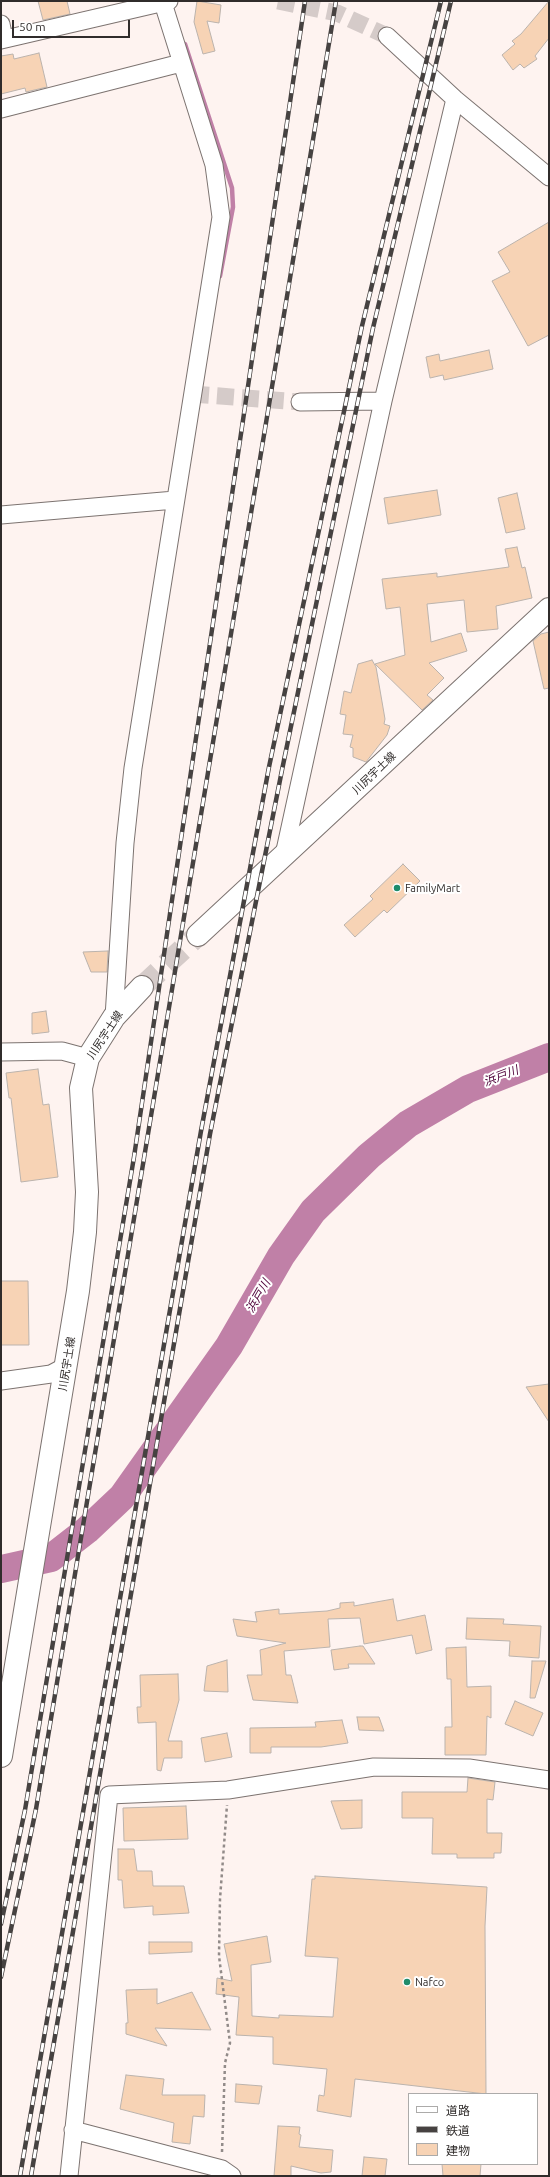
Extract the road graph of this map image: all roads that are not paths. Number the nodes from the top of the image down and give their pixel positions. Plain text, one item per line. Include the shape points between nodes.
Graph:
1 (166, 2) edge
2 (2, 34) edge
3 (387, 36) tunnel mouth
4 (181, 63) junction
5 (455, 99) junction
6 (1, 109) edge
7 (549, 177) edge
8 (383, 401) junction
9 (300, 402) tunnel mouth
10 (175, 500) junction
11 (1, 515) edge
12 (549, 609) edge
13 (284, 855) junction
14 (198, 935) tunnel mouth
15 (142, 987) tunnel mouth
16 (114, 1017) junction
17 (1, 1052) edge
18 (88, 1058) junction
19 (65, 1374) junction
20 (1, 1381) edge
21 (10, 1670) edge
22 (1, 1756) edge
23 (549, 1780) edge
24 (74, 2130) junction
25 (227, 2172) edge
26 (69, 2176) edge

1 - 2 street
1 - 4 street
3 - 5 street
4 - 6 street
4 - 10 street via 214,165 221,217
5 - 7 street
5 - 8 street
8 - 9 street
8 - 13 street
10 - 11 street
10 - 16 street via 132,776
12 - 13 main road, 川尻宇土線
13 - 14 main road, 川尻宇土線
15 - 16 main road, 川尻宇土線
16 - 18 main road, 川尻宇土線
17 - 18 street via 62,1051
18 - 19 main road, 川尻宇土線 via 82,1088 87,1192 85,1232
19 - 20 street
19 - 21 main road, 川尻宇土線
21 - 22 main road, 川尻宇土線
23 - 24 street via 469,1768 374,1767 228,1790 109,1795
24 - 25 street
24 - 26 street

